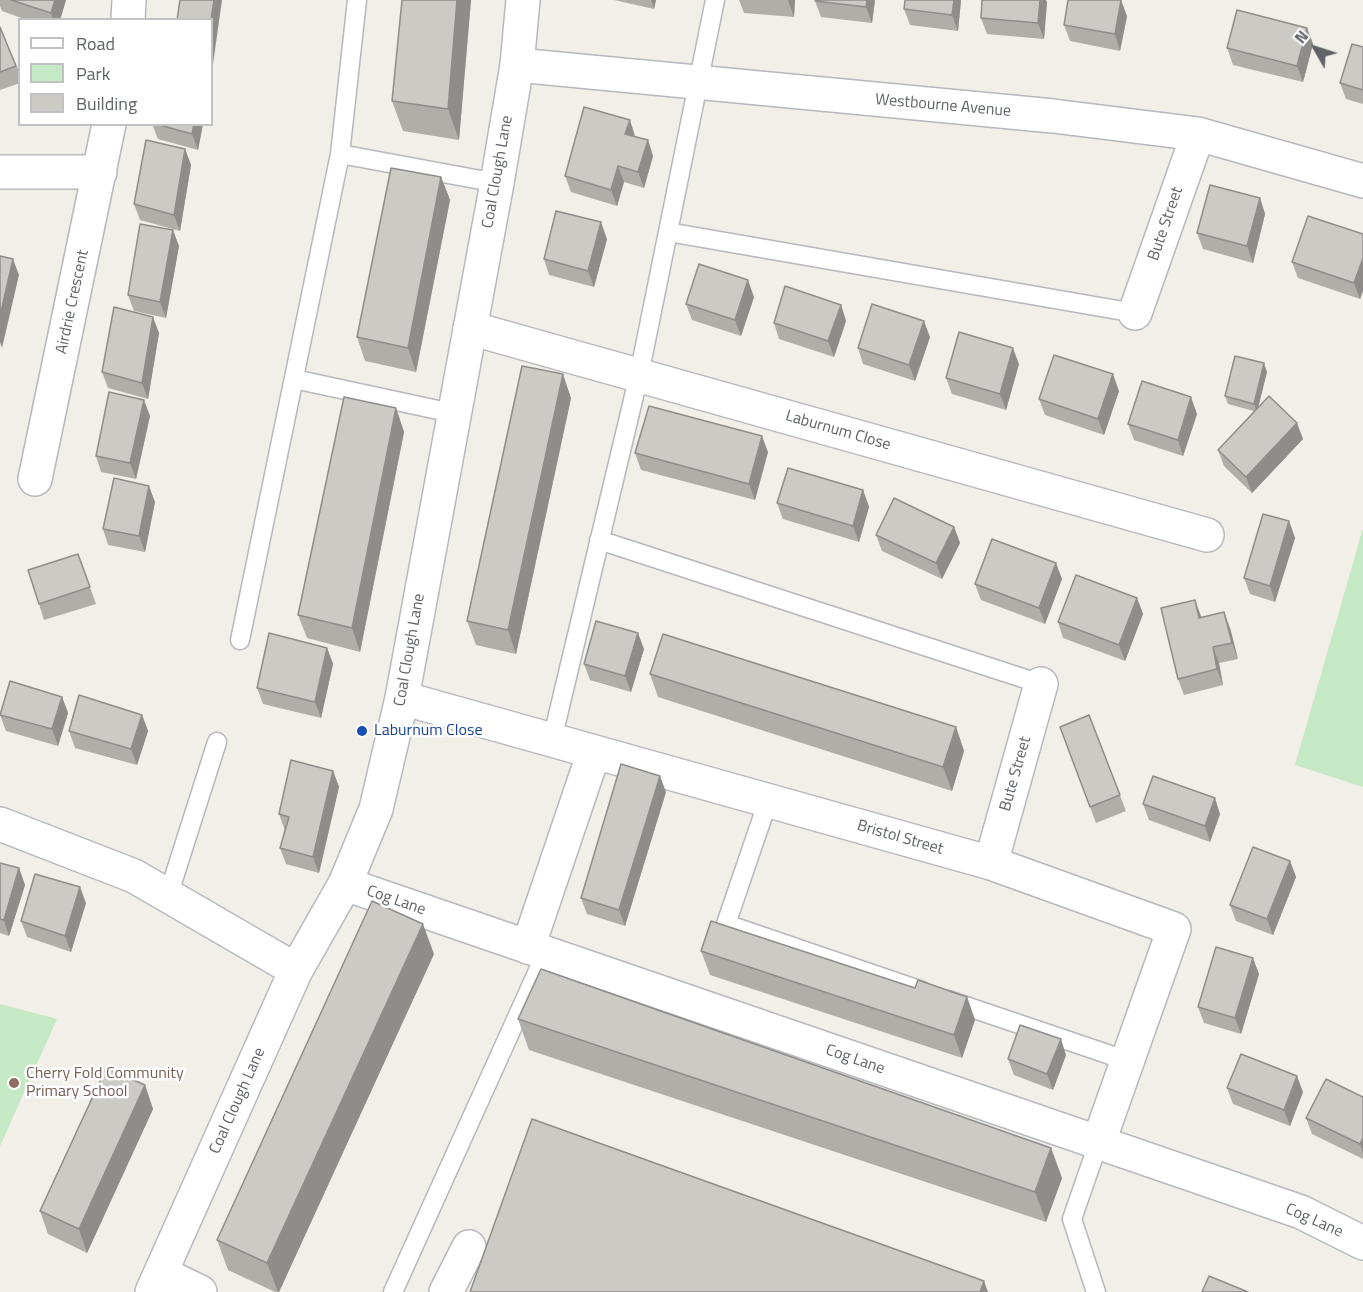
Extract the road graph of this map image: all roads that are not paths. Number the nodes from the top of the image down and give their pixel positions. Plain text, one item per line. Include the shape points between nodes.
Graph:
1 (129, 0) edge
2 (357, 0) edge
3 (523, 0) edge
4 (715, 0) edge
5 (128, 18) edge
6 (517, 65) junction
7 (699, 82) junction
8 (109, 126) edge
9 (1198, 134) junction
10 (340, 154) junction
11 (0, 172) edge
12 (100, 172) junction
13 (1363, 181) edge
14 (497, 183) junction
15 (668, 232) junction
16 (1135, 313) joint
17 (470, 328) junction
18 (639, 375) junction
19 (294, 379) junction
20 (452, 414) junction
21 (35, 479) dead end
22 (1207, 535) dead end
23 (599, 540) junction
24 (240, 640) dead end
25 (1041, 684) joint
26 (402, 698) junction
27 (552, 740) junction
28 (217, 742) dead end
29 (594, 752) junction
30 (768, 801) junction
31 (0, 824) edge
32 (991, 863) junction
33 (345, 884) junction
34 (168, 896) junction
35 (537, 950) junction
36 (296, 970) junction
37 (1128, 1061) junction
38 (1098, 1144) junction
39 (1363, 1243) edge
40 (469, 1247) dead end
41 (157, 1282) edge
42 (200, 1292) edge
43 (393, 1292) edge
44 (446, 1292) edge
45 (1096, 1292) edge

1 - 5 street
2 - 10 lane
3 - 6 street, Coal Clough Lane
4 - 7 lane
6 - 7 street, Westbourne Avenue
6 - 14 street, Coal Clough Lane
7 - 9 street, Westbourne Avenue
7 - 15 lane
8 - 12 street, Airdrie Crescent
9 - 13 street, Westbourne Avenue
9 - 16 street, Bute Street
10 - 14 lane
10 - 19 lane
11 - 12 street
12 - 21 street, Airdrie Crescent
14 - 17 street, Coal Clough Lane
15 - 16 lane
15 - 18 lane
17 - 18 street, Laburnum Close
17 - 20 street, Coal Clough Lane
18 - 22 street, Laburnum Close
18 - 23 lane
19 - 20 lane
19 - 24 lane
20 - 26 street, Coal Clough Lane
23 - 25 lane
23 - 27 lane
25 - 32 street, Bute Street
26 - 27 street, Bristol Street
26 - 33 street, Coal Clough Lane via 376,809
27 - 29 street, Bristol Street
28 - 34 lane
29 - 30 street, Bristol Street
29 - 35 street
30 - 32 street, Bristol Street
30 - 37 lane via 726,924
31 - 34 street via 134,876
32 - 37 street, Bristol Street via 1174,929
33 - 35 street, Cog Lane
33 - 36 street, Coal Clough Lane
34 - 36 street
35 - 38 street, Cog Lane
35 - 43 lane
36 - 41 street, Coal Clough Lane
37 - 38 street, Bristol Street
38 - 39 street, Cog Lane via 1300,1212
38 - 45 lane via 1072,1219
40 - 44 street
41 - 42 street

